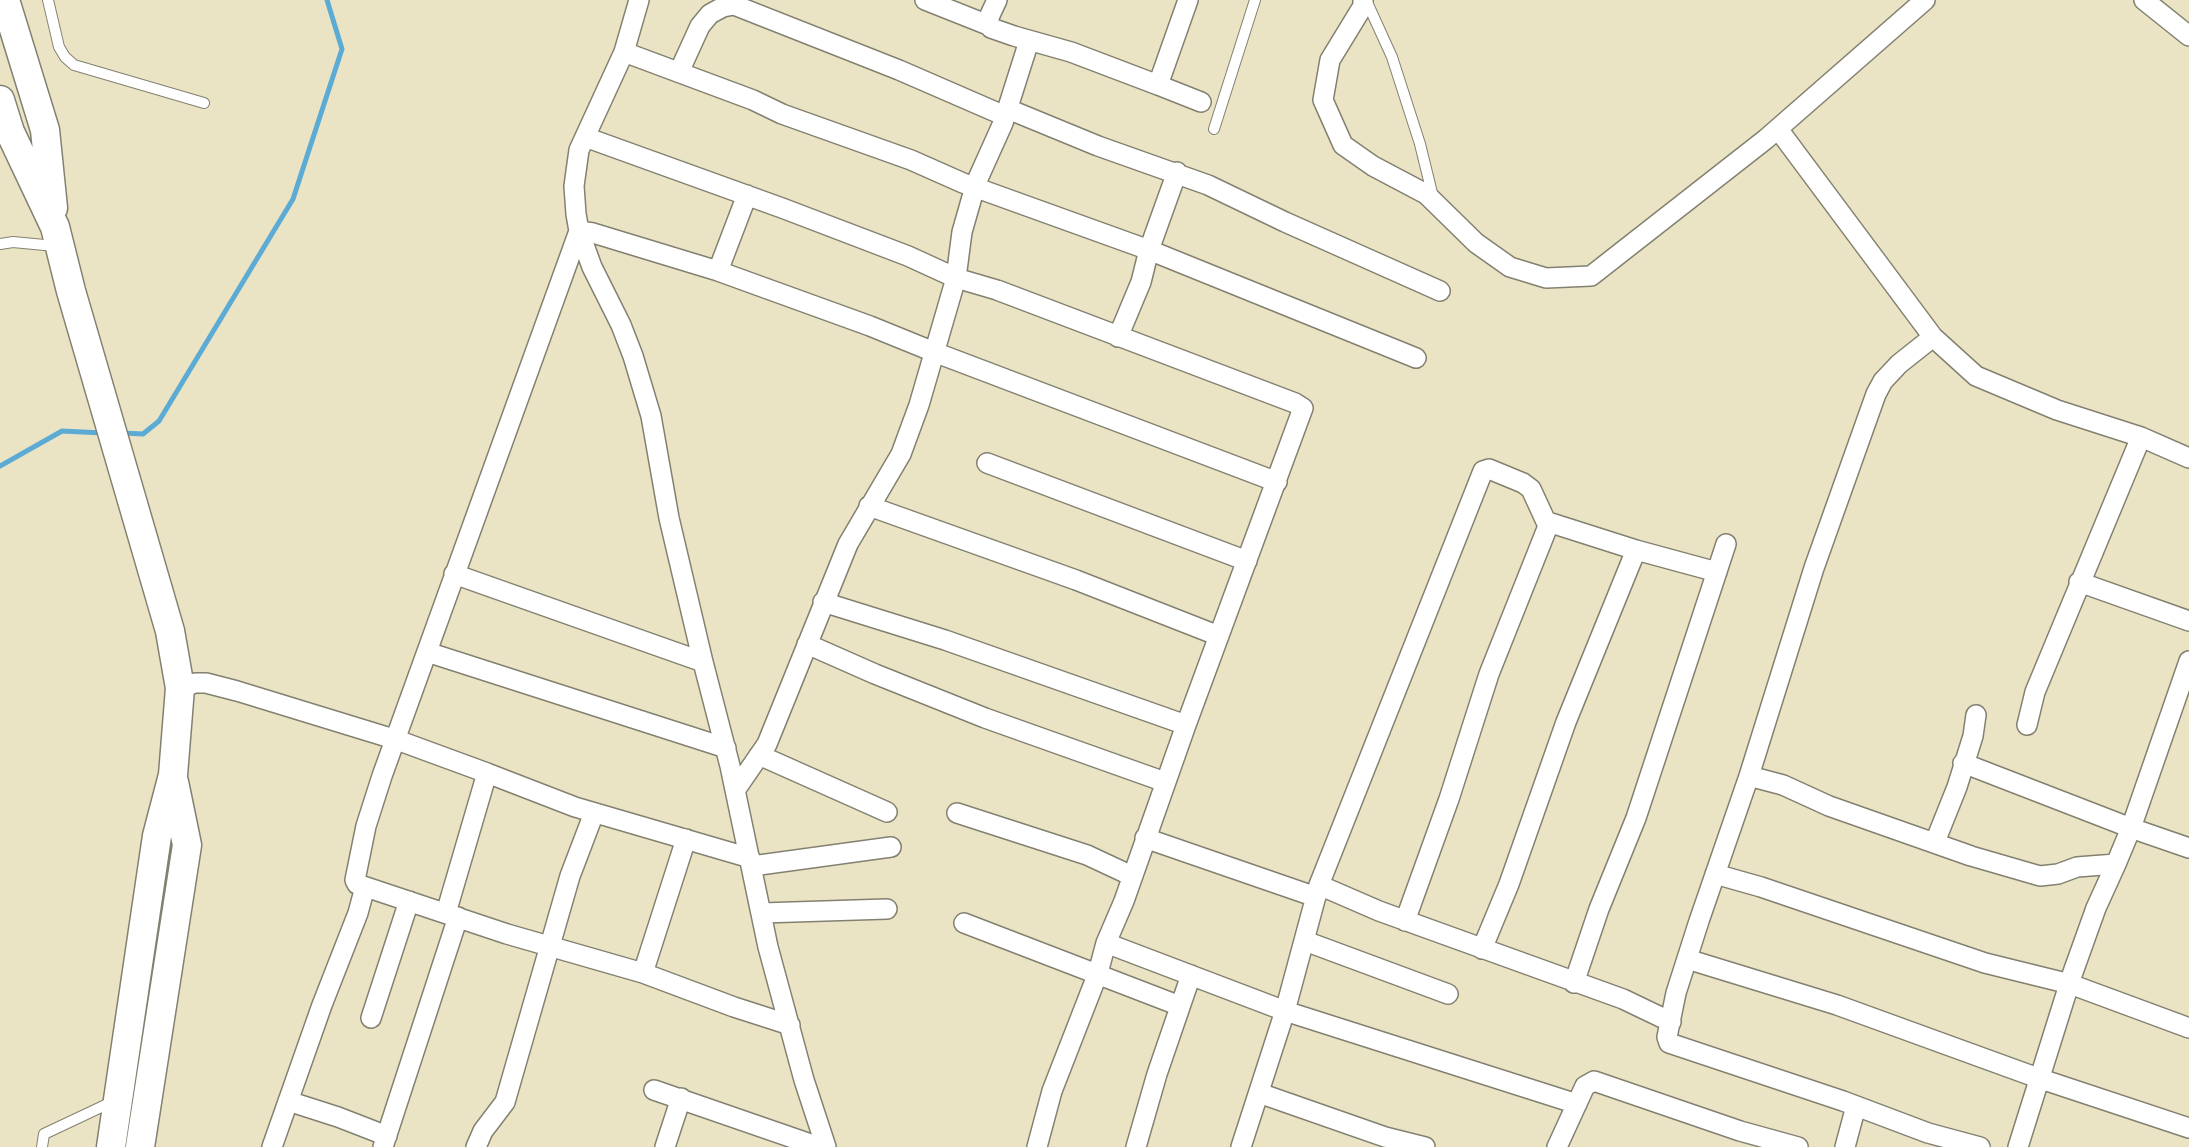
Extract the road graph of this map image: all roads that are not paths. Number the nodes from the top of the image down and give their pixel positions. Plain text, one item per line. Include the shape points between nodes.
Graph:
1 (5, 0) edge
2 (48, 0) edge
3 (639, 0) edge
4 (925, 0) edge
5 (997, 0) edge
6 (1188, 0) edge
7 (1255, 0) edge
8 (1365, 0) edge
9 (1925, 0) edge
10 (2144, 0) edge
11 (1904, 7) edge
12 (989, 26) junction
13 (2189, 36) edge
14 (1029, 41) junction
15 (624, 52) junction
16 (679, 72) junction
17 (1158, 85) junction
18 (0, 100) edge
19 (1201, 102) dead end
20 (204, 103) dead end
21 (1007, 112) junction
22 (1214, 129) dead end
23 (1778, 129) junction
24 (586, 136) junction
25 (1177, 172) junction
26 (975, 187) junction
27 (747, 195) junction
28 (1434, 201) junction
29 (579, 231) junction
30 (58, 237) junction
31 (0, 244) edge
32 (1149, 250) junction
33 (718, 271) junction
34 (956, 278) junction
35 (1440, 291) dead end
36 (1118, 337) junction
37 (1933, 337) junction
38 (934, 352) junction
39 (1416, 358) dead end
40 (2141, 437) junction
41 (2189, 458) edge
42 (987, 463) dead end
43 (1277, 482) junction
44 (869, 506) junction
45 (1548, 522) junction
46 (1726, 544) dead end
47 (1636, 550) junction
48 (1247, 561) junction
49 (1717, 572) junction
50 (454, 574) junction
51 (2079, 582) junction
52 (823, 602) junction
53 (2189, 621) edge
54 (1219, 636) junction
55 (807, 644) junction
56 (427, 652) junction
57 (2189, 661) edge
58 (703, 662) junction
59 (180, 688) junction
60 (1976, 715) dead end
61 (1186, 724) junction
62 (2027, 725) dead end
63 (397, 740) junction
64 (726, 748) junction
65 (759, 755) junction
66 (1963, 763) junction
67 (487, 773) junction
68 (173, 775) junction
69 (1749, 776) junction
70 (1165, 782) junction
71 (736, 789) junction
72 (887, 812) dead end
73 (594, 813) junction
74 (957, 814) dead end
75 (2131, 828) junction
76 (1145, 838) junction
77 (686, 839) junction
78 (1935, 842) junction
79 (891, 847) dead end
80 (2189, 848) edge
81 (751, 862) junction
82 (2116, 864) junction
83 (1715, 874) junction
84 (1132, 876) junction
85 (365, 887) junction
86 (1317, 891) junction
87 (409, 901) junction
88 (887, 909) dead end
89 (762, 913) junction
90 (452, 915) junction
91 (1405, 921) junction
92 (964, 923) dead end
93 (1304, 940) junction
94 (1106, 943) junction
95 (549, 946) junction
96 (1482, 948) junction
97 (1687, 959) junction
98 (643, 973) junction
99 (1098, 973) junction
100 (1191, 975) junction
101 (1574, 983) junction
102 (2070, 984) junction
103 (1448, 994) dead end
104 (1180, 1006) junction
105 (1285, 1011) junction
106 (371, 1018) dead end
107 (1671, 1022) junction
108 (790, 1025) junction
109 (2189, 1028) edge
110 (2038, 1078) junction
111 (654, 1090) dead end
112 (1259, 1093) junction
113 (681, 1098) junction
114 (118, 1100) junction
115 (288, 1101) junction
116 (1577, 1104) junction
117 (1856, 1107) junction
118 (2189, 1128) edge
119 (385, 1141) edge
120 (42, 1147) edge
121 (111, 1147) edge
122 (140, 1147) edge
123 (272, 1147) edge
124 (476, 1147) edge
125 (664, 1147) edge
126 (819, 1147) edge
127 (826, 1147) edge
128 (1037, 1147) edge
129 (1136, 1147) edge
130 (1241, 1147) edge
131 (1425, 1147) edge
132 (1557, 1147) edge
133 (1798, 1147) edge
134 (1845, 1147) edge
135 (1980, 1147) edge
136 (2018, 1147) edge

1 - 30 main road via 45,130
2 - 20 lane via 60,47 74,65
3 - 15 street
4 - 12 street
5 - 12 street
6 - 17 street
7 - 22 lane
8 - 28 lane via 1392,57
8 - 28 street via 1330,60 1323,100 1343,145
9 - 11 street
10 - 13 street
11 - 23 street
12 - 14 street
14 - 17 street
14 - 21 street
15 - 16 street
15 - 24 street
16 - 21 street via 709,14 734,5
16 - 26 street
17 - 19 street
18 - 30 main road via 9,132
21 - 25 street
21 - 26 street
23 - 28 street via 1591,276 1546,278 1510,267 1476,243
23 - 37 street
24 - 27 street
24 - 29 street via 579,150 574,186
25 - 32 street
25 - 35 street
26 - 32 street
26 - 34 street via 962,232
27 - 33 street
27 - 34 street
29 - 33 street
29 - 50 street
29 - 58 street via 621,325 651,416
30 - 31 lane
30 - 59 main road via 170,631
32 - 36 street
32 - 39 street
33 - 38 street
34 - 36 street
34 - 38 street
36 - 43 street via 1301,406 1303,413
37 - 40 street via 1976,376 2057,410
37 - 69 street via 1891,373 1876,394 1814,568
38 - 43 street
38 - 44 street via 901,454
40 - 41 street
40 - 51 street
42 - 48 street
43 - 48 street
44 - 52 street
44 - 54 street
45 - 47 street
45 - 86 street via 1523,482 1489,469 1483,471
45 - 91 street via 1489,674
46 - 49 street
47 - 49 street
47 - 96 street
48 - 54 street
49 - 101 street via 1636,818
50 - 56 street
50 - 58 street
51 - 53 street
51 - 62 street via 2035,692
52 - 55 street
52 - 61 street
54 - 61 street
55 - 65 street
55 - 70 street via 974,713
56 - 63 street
56 - 64 street
57 - 75 street
58 - 64 street
59 - 63 street via 195,683 216,686
59 - 68 main road
60 - 66 street
61 - 70 street
63 - 67 street
63 - 85 street via 373,803 357,869 356,882
64 - 71 street
65 - 71 street
65 - 72 street
66 - 75 street
66 - 78 street
67 - 73 street
67 - 90 street
68 - 114 main road via 157,836
68 - 122 main road via 187,845
69 - 78 street
69 - 83 street
70 - 76 street
71 - 81 street
73 - 77 street
73 - 95 street
74 - 84 street via 1087,855
75 - 80 street
75 - 82 street
76 - 84 street
76 - 86 street
77 - 81 street
77 - 98 street
78 - 82 street via 2040,876
79 - 81 street
81 - 89 street
82 - 102 street
83 - 97 street
83 - 102 street via 1985,963
84 - 94 street
85 - 87 street
85 - 115 street
86 - 91 street
86 - 93 street
87 - 90 street
87 - 106 street
88 - 89 street
89 - 108 street
90 - 95 street
90 - 119 street
91 - 96 street
92 - 99 street
93 - 103 street
93 - 105 street
94 - 99 street
94 - 100 street
95 - 98 street
95 - 124 street via 505,1102 482,1131
96 - 101 street
97 - 107 street
97 - 110 street
98 - 108 street
99 - 104 street
99 - 128 street via 1052,1091
100 - 104 street
100 - 105 street
101 - 107 street
102 - 109 street
102 - 110 street
104 - 129 street
105 - 112 street
105 - 116 street
107 - 117 street via 1668,1041 1674,1046
108 - 127 street
110 - 118 street
110 - 136 street
111 - 113 street
112 - 130 street
112 - 131 street
113 - 125 street
113 - 126 street
114 - 120 lane via 44,1134
114 - 121 main road
115 - 119 street via 338,1116
115 - 123 street
116 - 132 street
116 - 133 street via 1587,1083 1594,1081
117 - 134 street
117 - 135 street

